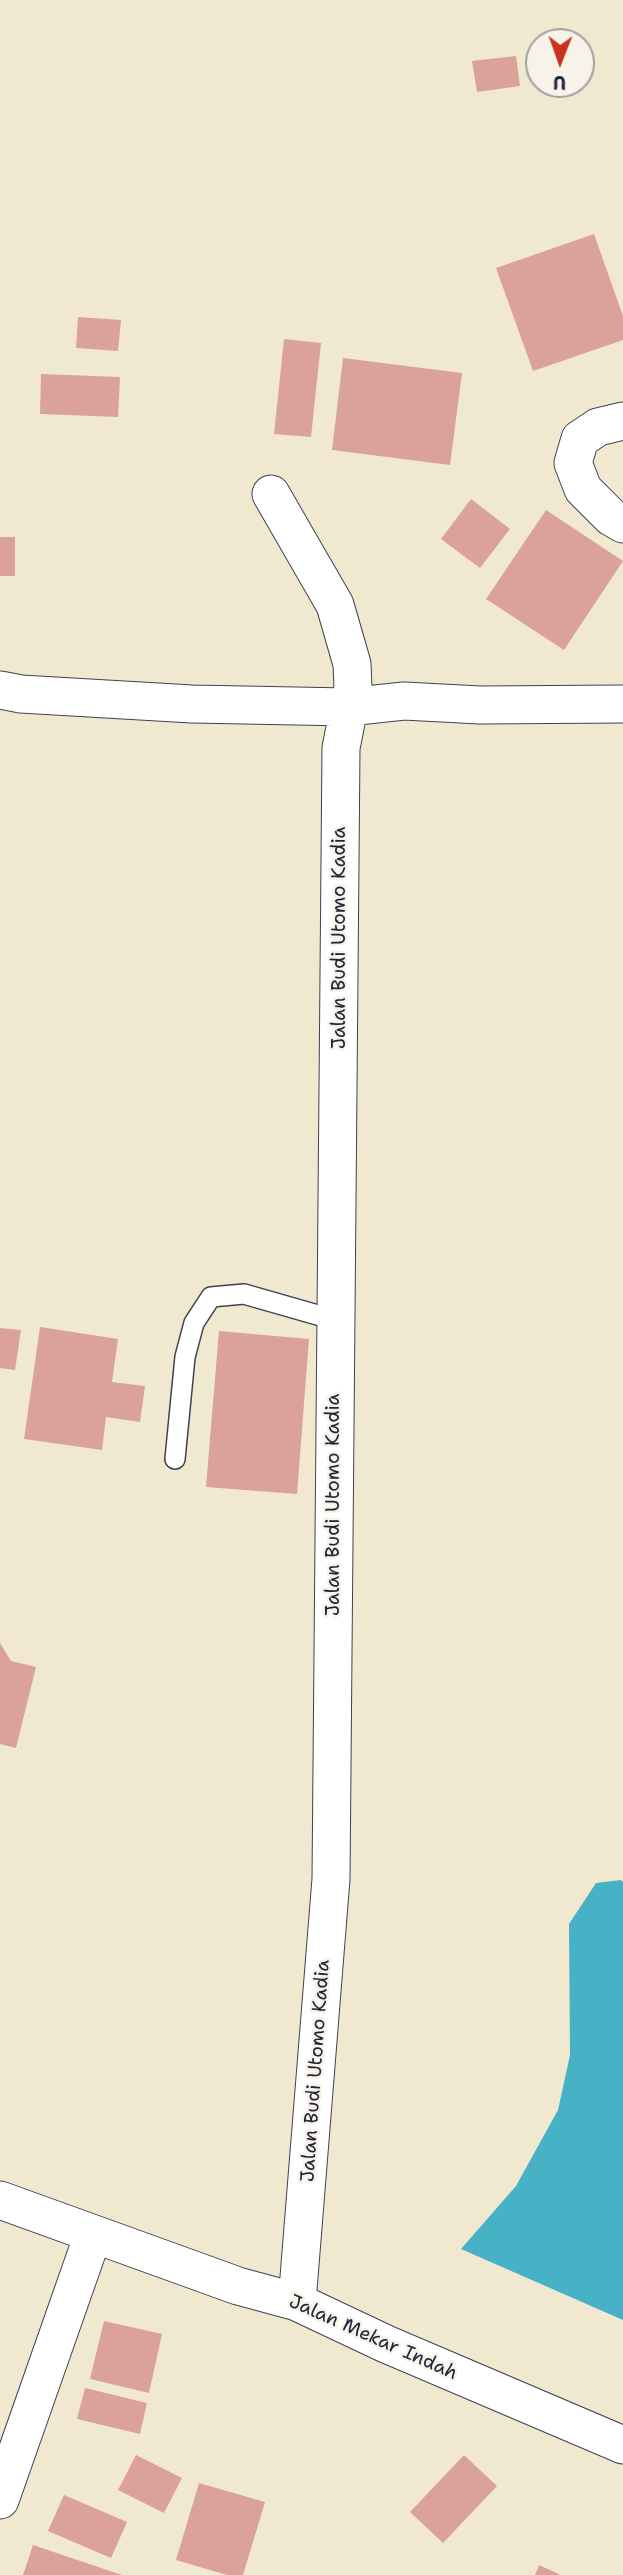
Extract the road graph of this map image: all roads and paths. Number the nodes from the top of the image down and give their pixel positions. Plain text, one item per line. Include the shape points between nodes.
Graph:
1 (623, 421) edge
2 (271, 494) dead end
3 (623, 524) edge
4 (0, 690) edge
5 (623, 704) edge
6 (348, 707) junction
7 (335, 1320) junction
8 (175, 1459) dead end
9 (0, 2200) edge
10 (93, 2235) junction
11 (298, 2302) junction
12 (623, 2445) edge
13 (0, 2500) edge

1 - 3 street via 598,427 580,439 573,463 583,489
2 - 6 street, Jalan Budi Utomo Kadia via 335,605 352,664
4 - 6 street via 192,704
5 - 6 street via 404,701
6 - 7 street, Jalan Budi Utomo Kadia via 341,748
7 - 8 lane via 244,1294 211,1297 194,1323 186,1357
7 - 11 street, Jalan Budi Utomo Kadia via 331,1879
9 - 10 street, Jalan Mekar Indah
10 - 11 street, Jalan Mekar Indah
10 - 13 street
11 - 12 street, Jalan Mekar Indah

